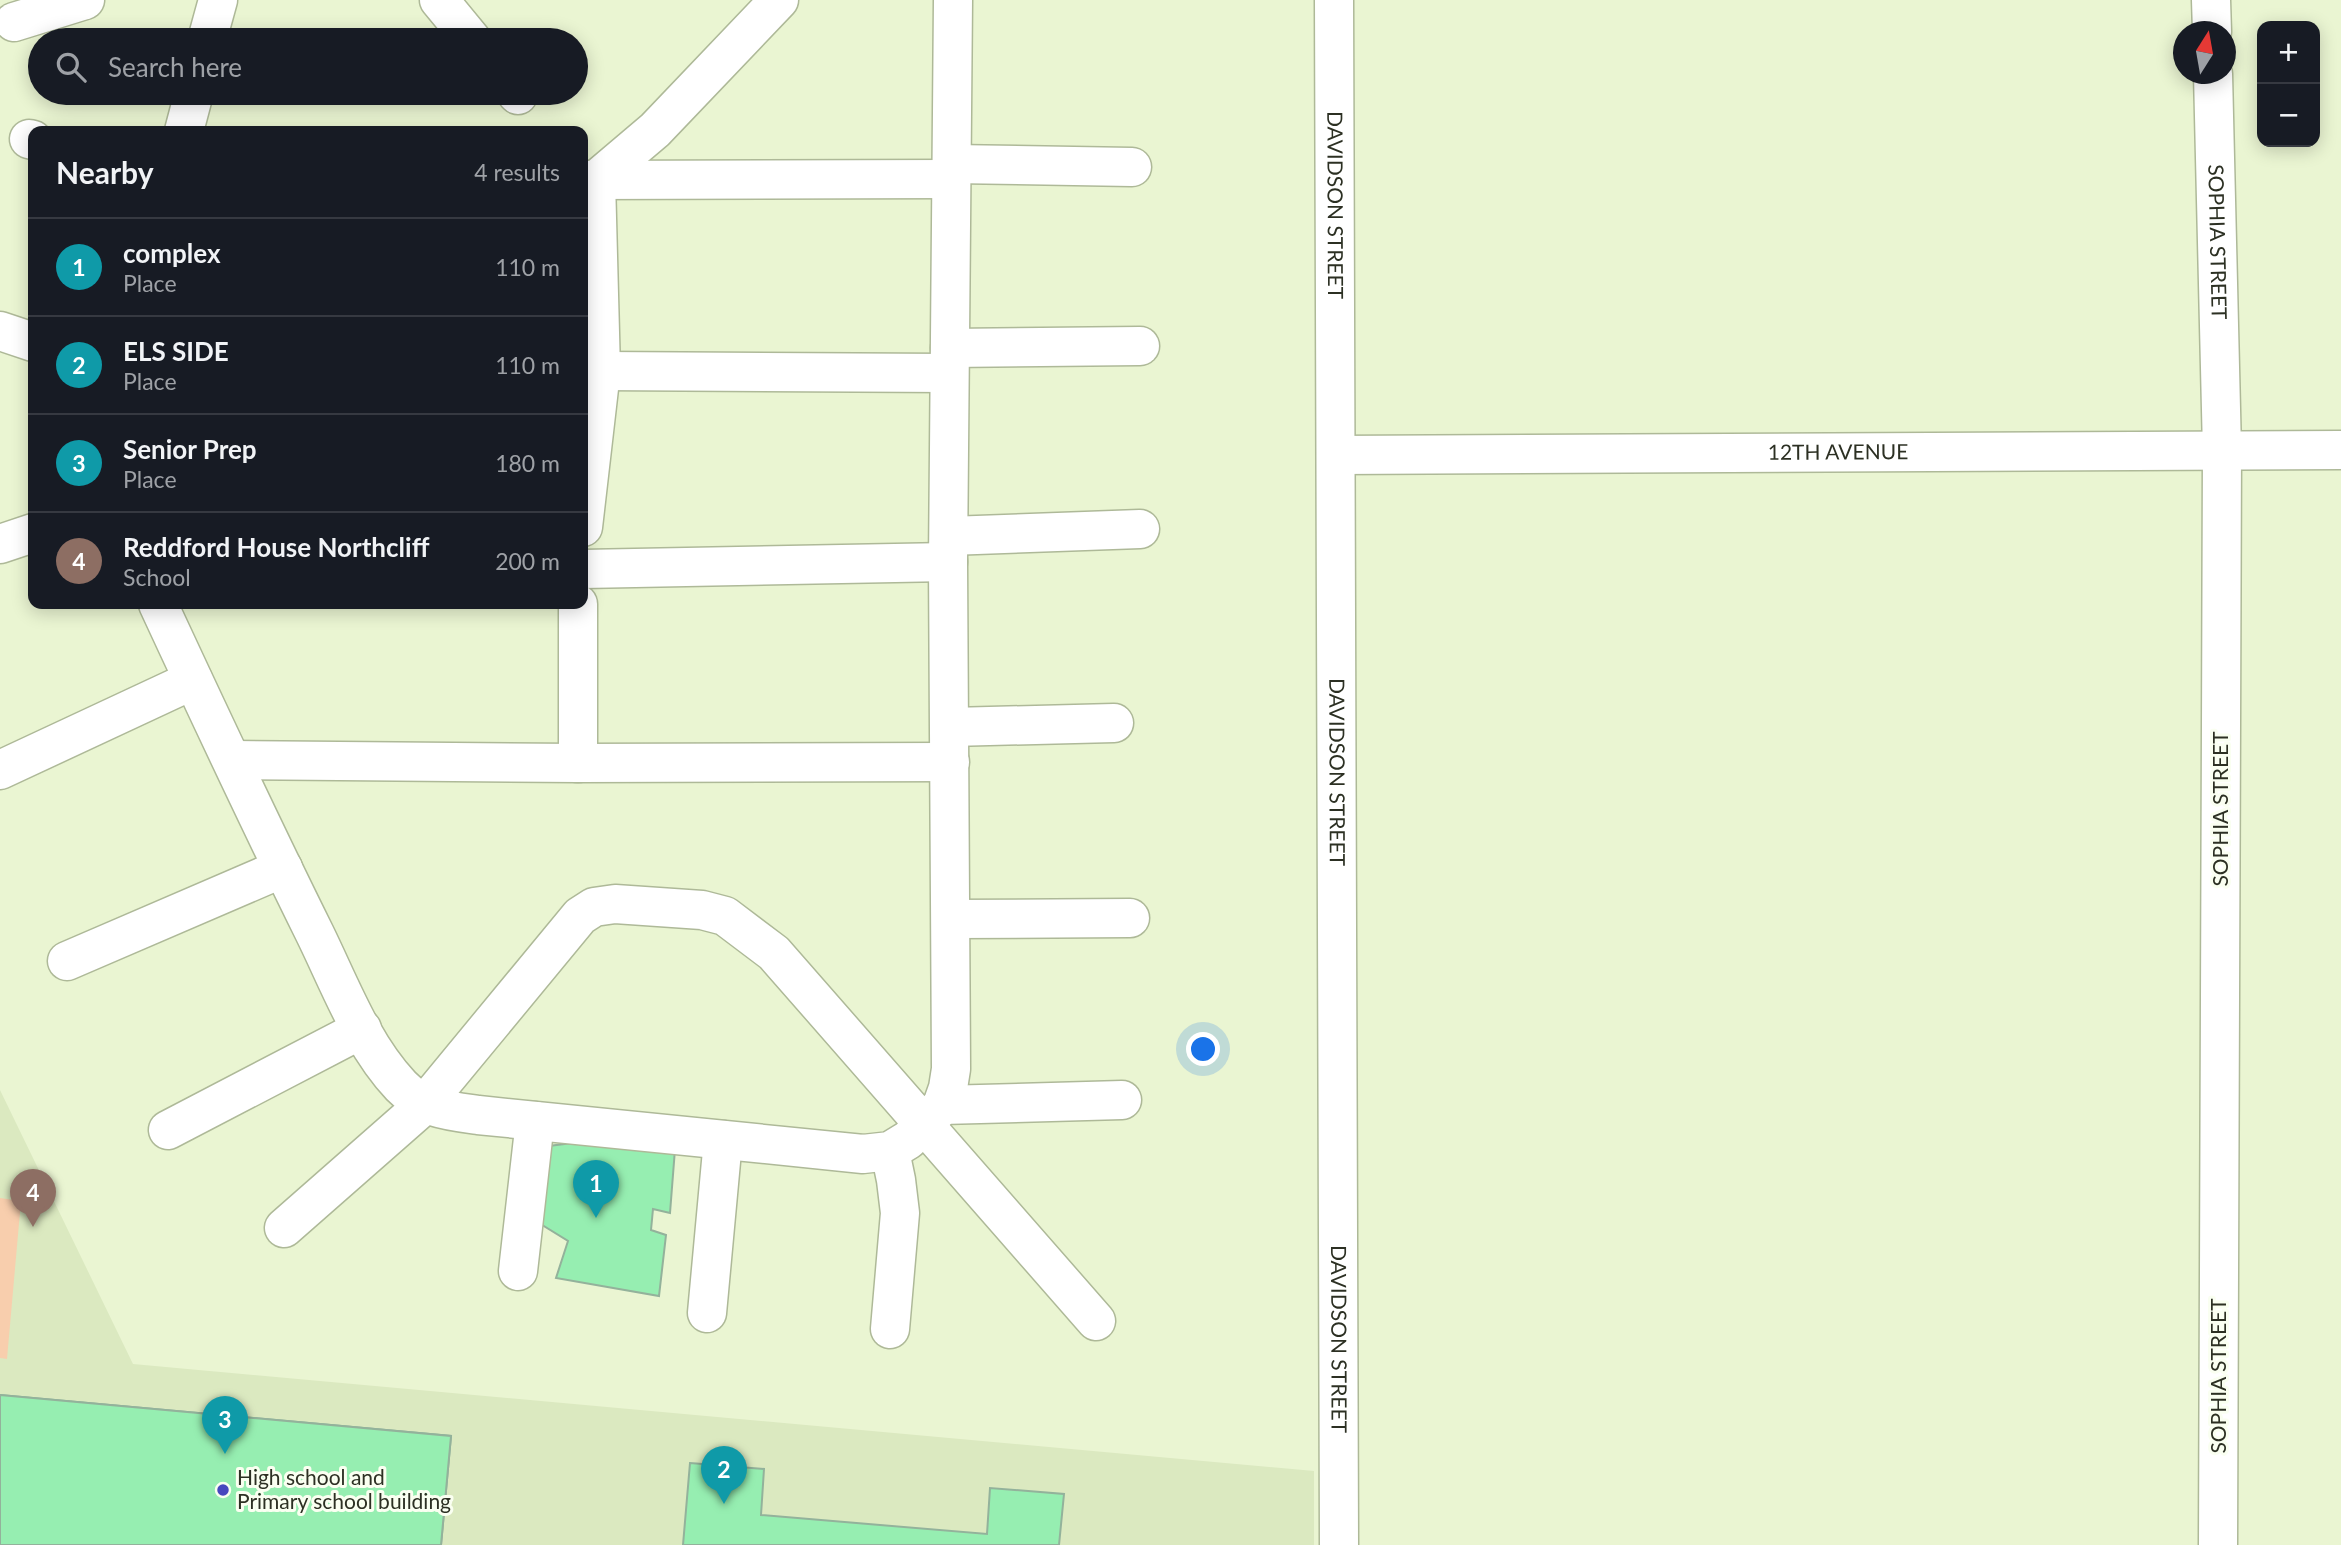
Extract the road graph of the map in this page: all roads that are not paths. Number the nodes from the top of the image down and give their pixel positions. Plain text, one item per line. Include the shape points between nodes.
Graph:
1 (85, 0) edge
2 (218, 0) edge
3 (439, 0) edge
4 (779, 0) edge
5 (953, 0) edge
6 (1334, 0) edge
7 (2211, 0) edge
8 (2212, 21) edge
9 (14, 22) dead end
10 (210, 28) edge
11 (462, 28) edge
12 (2213, 84) edge
13 (191, 105) edge
14 (185, 126) edge
15 (1132, 167) dead end
16 (951, 171) junction
17 (590, 180) edge
18 (0, 331) edge
19 (28, 340) edge
20 (1140, 346) dead end
21 (949, 360) junction
22 (601, 371) junction
23 (2341, 450) edge
24 (2222, 451) junction
25 (1336, 455) junction
26 (588, 484) edge
27 (1140, 528) dead end
28 (28, 535) edge
29 (0, 544) edge
30 (949, 549) junction
31 (588, 569) edge
32 (160, 609) edge
33 (578, 609) edge
34 (193, 680) junction
35 (1114, 723) dead end
36 (950, 745) junction
37 (233, 760) junction
38 (578, 763) junction
39 (0, 771) edge
40 (283, 868) junction
41 (1130, 918) dead end
42 (952, 919) junction
43 (67, 961) dead end
44 (362, 1029) junction
45 (1122, 1100) dead end
46 (424, 1105) junction
47 (934, 1114) junction
48 (535, 1121) junction
49 (168, 1130) dead end
50 (723, 1140) junction
51 (890, 1151) junction
52 (284, 1228) dead end
53 (518, 1271) dead end
54 (707, 1312) dead end
55 (1096, 1321) dead end
56 (890, 1329) dead end
57 (1339, 1545) edge
58 (2218, 1545) edge

1 - 9 street
2 - 10 street
3 - 11 street
4 - 17 street via 655,130
5 - 16 street
6 - 25 street, DAVIDSON STREET
7 - 8 street
12 - 24 street, SOPHIA STREET
13 - 14 street
15 - 16 street
16 - 17 street
16 - 21 street
17 - 22 street
18 - 19 street
20 - 21 street
21 - 22 street
21 - 30 street
22 - 26 street
23 - 24 street, 12TH AVENUE
24 - 25 street, 12TH AVENUE
24 - 58 street, SOPHIA STREET
25 - 57 street, DAVIDSON STREET
27 - 30 street
28 - 29 street
30 - 31 street
30 - 36 street
32 - 34 street
33 - 38 street
34 - 37 street
34 - 39 street
35 - 36 street
36 - 38 street
36 - 42 street
37 - 38 street
37 - 40 street
40 - 43 street
40 - 44 street
41 - 42 street
42 - 47 street via 951,1069 948,1088
44 - 46 street via 402,1087
44 - 49 street
45 - 47 street
46 - 47 street via 580,916 594,907 615,904 725,916 774,953
46 - 48 street
46 - 52 street
47 - 51 street
47 - 55 street
48 - 50 street
48 - 53 street
50 - 51 street via 863,1154
50 - 54 street
51 - 56 street via 900,1213

